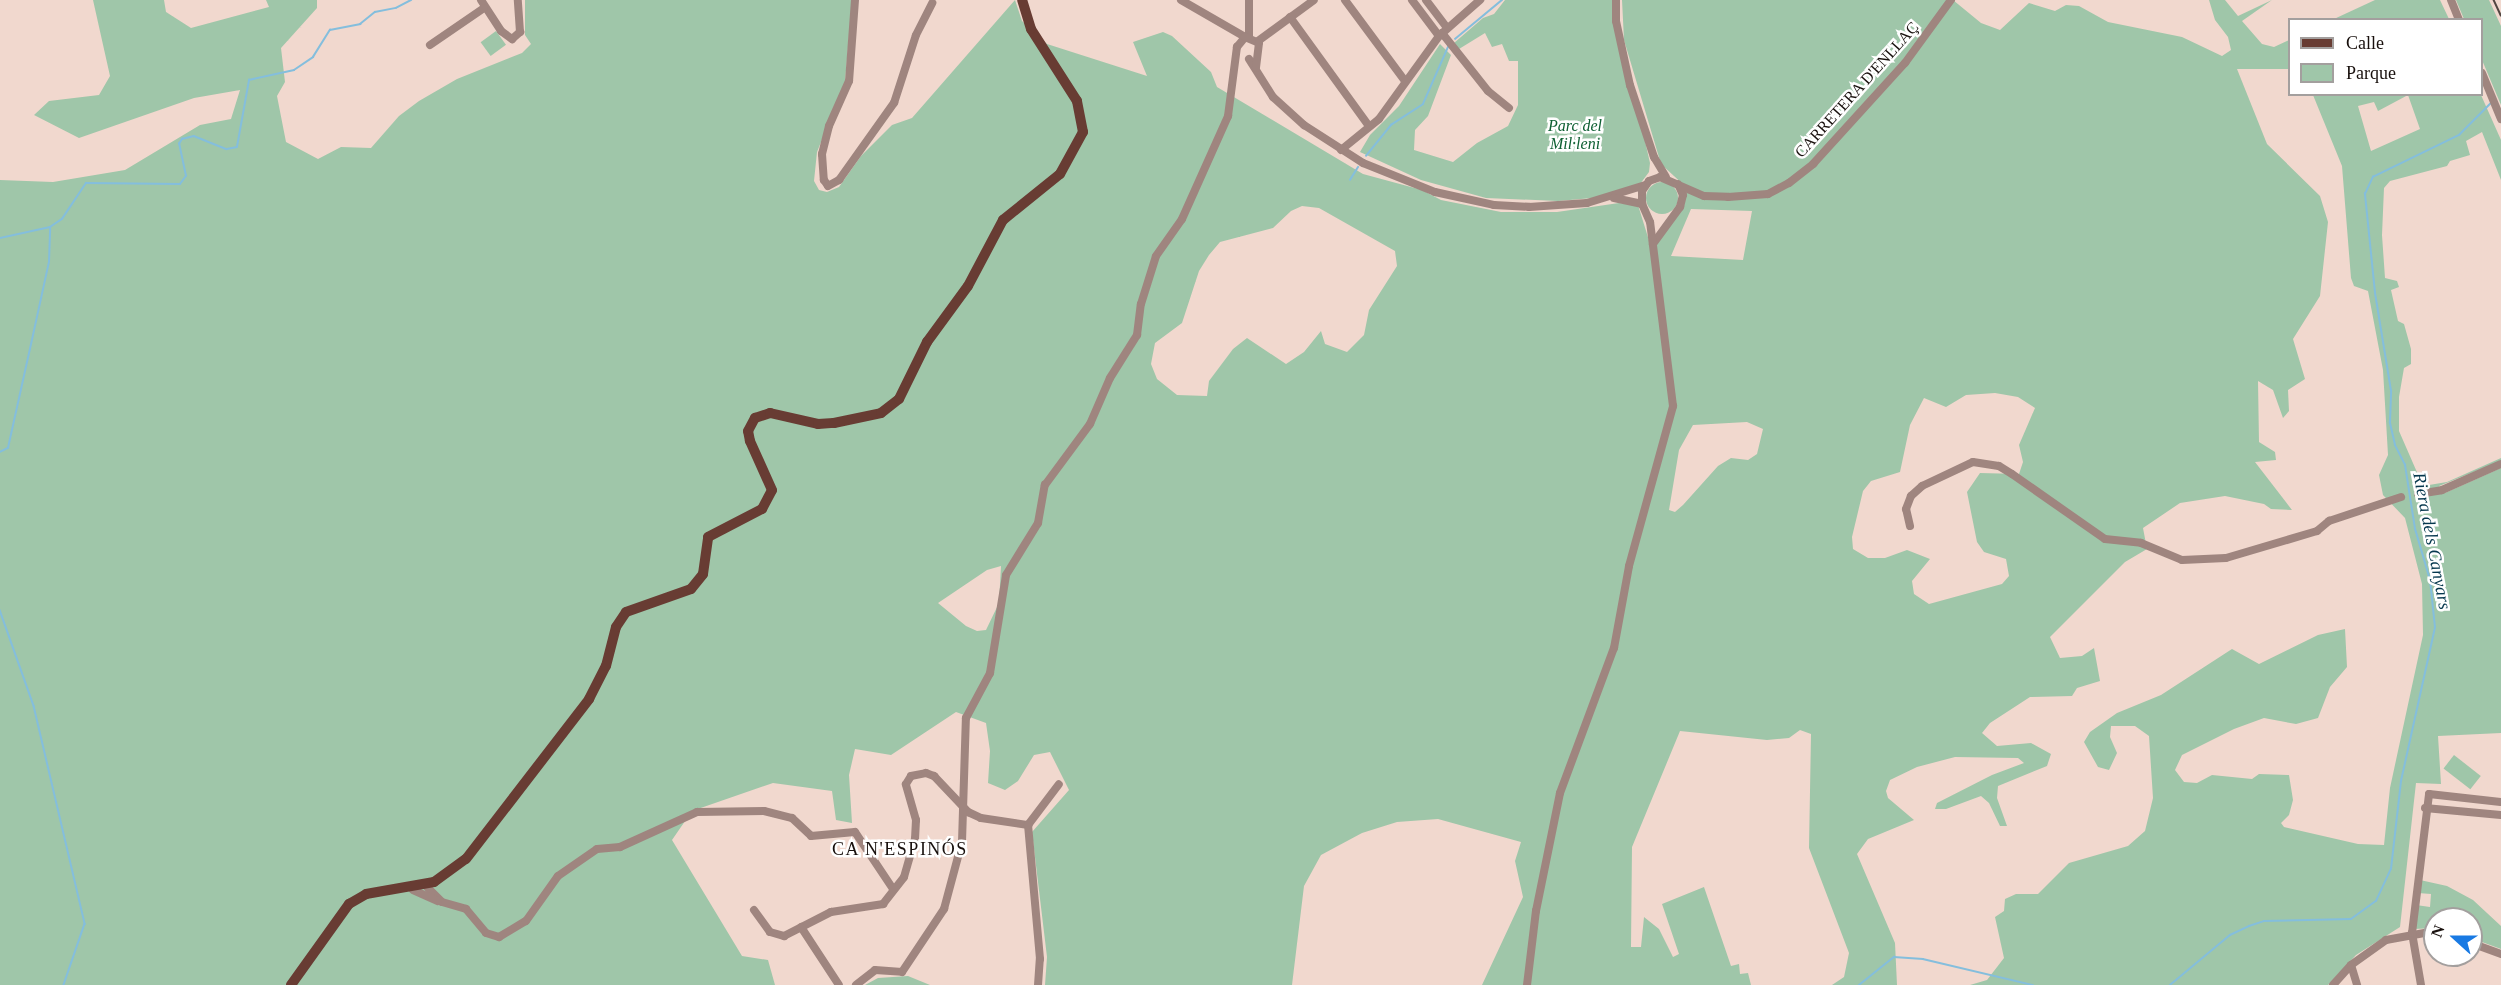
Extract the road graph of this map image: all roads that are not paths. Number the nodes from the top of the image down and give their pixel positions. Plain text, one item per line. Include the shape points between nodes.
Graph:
1 (518, 0) edge
2 (855, 0) edge
3 (1022, 0) edge
4 (1027, 0) edge
5 (1181, 0) edge
6 (1249, 0) edge
7 (1314, 0) edge
8 (1345, 0) edge
9 (1412, 0) edge
10 (1426, 0) edge
11 (1480, 0) edge
12 (1616, 0) edge
13 (1951, 0) edge
14 (2451, 0) edge
15 (929, 3) edge
16 (483, 4) edge
17 (1290, 17) junction
18 (2458, 18) edge
19 (1442, 33) junction
20 (1245, 41) junction
21 (430, 45) dead end
22 (1258, 54) junction
23 (1248, 59) junction
24 (1236, 66) junction
25 (1256, 68) junction
26 (2483, 78) edge
27 (1405, 81) junction
28 (1509, 108) dead end
29 (2501, 119) edge
30 (1370, 126) junction
31 (1341, 150) junction
32 (1654, 158) junction
33 (1666, 177) junction
34 (1647, 183) junction
35 (1677, 184) junction
36 (1704, 196) junction
37 (1614, 198) junction
38 (1643, 207) junction
39 (1680, 207) junction
40 (1673, 215) junction
41 (1653, 244) junction
42 (2501, 464) edge
43 (2418, 494) dead end
44 (2401, 497) dead end
45 (1910, 526) dead end
46 (1059, 784) dead end
47 (2501, 802) edge
48 (961, 803) junction
49 (2425, 808) junction
50 (2501, 815) edge
51 (1028, 825) junction
52 (894, 889) junction
53 (428, 890) junction
54 (754, 910) dead end
55 (801, 927) junction
56 (2423, 932) edge
57 (2412, 933) junction
58 (2483, 947) edge
59 (2501, 954) edge
60 (2351, 965) junction
61 (292, 985) edge
62 (839, 985) edge
63 (856, 985) edge
64 (1038, 985) edge
65 (1527, 985) edge
66 (2333, 985) edge
67 (2357, 985) edge
68 (2421, 985) edge

1 - 16 street via 520,32 515,38 506,37
2 - 15 street via 849,81 823,147 822,168 828,186 845,173 894,103
3 - 53 main road via 1031,29 1082,112 1083,132 1069,162 1048,188 1003,220 968,286 927,342 903,394 889,409 871,417 826,424 770,413 755,418 748,431 770,484 767,503 756,514 723,526 708,537 703,574 692,589 626,612 616,627 602,677 584,708 466,860
4 - 53 main road via 1038,33 1086,112 1087,134 1072,165 1050,190 1008,219 970,288 931,341 909,388 892,411 873,420 836,426 771,416 755,424 754,442 775,485 770,506 758,517 714,535 708,546 705,576 694,591 683,598 633,612 623,622 607,671 591,702 472,857
5 - 20 street
6 - 20 street
7 - 17 street
8 - 27 street
9 - 19 street
10 - 19 street
11 - 19 street
12 - 32 street via 1616,21 1630,85
13 - 36 street, CARRETERA D'ENLLAÇ via 1905,63 1802,174 1768,195
14 - 18 street
16 - 21 street
17 - 20 street
17 - 30 street
19 - 27 street
19 - 28 street via 1488,91
20 - 22 street
20 - 23 street
20 - 24 street
22 - 23 street
22 - 25 street
23 - 24 street
23 - 25 street
24 - 48 street via 1228,116 1182,219 1156,256 1141,304 1137,335 1110,378 1090,424 1045,485 1038,523 1006,575 990,673 966,718
25 - 31 street via 1285,109
26 - 29 street
27 - 30 street via 1391,104
30 - 31 street
31 - 37 street via 1435,192 1494,204 1575,205
32 - 33 street
32 - 34 street
33 - 34 street
33 - 35 street
34 - 37 street
34 - 38 street
35 - 36 street, CARRETERA D'ENLLAÇ
35 - 39 street via 1683,195
36 - 39 street, CARRETERA D'ENLLAÇ
37 - 38 street
38 - 40 street via 1661,219
38 - 41 street
39 - 40 street
40 - 41 street
41 - 65 street via 1673,406 1629,566 1614,648 1560,793 1536,911
42 - 43 street via 2442,490
44 - 45 street via 2329,521 2317,531 2226,558 2182,560 2142,543 2105,539 1999,466 1973,462 1922,486 1911,496 1906,508
46 - 51 street
47 - 49 street via 2428,794
48 - 51 street via 981,818
48 - 52 street via 934,776 926,773 909,777 906,789 916,829 907,871
48 - 63 street via 961,850 948,897 932,931 902,972 874,970
49 - 50 street
49 - 57 street
51 - 64 street via 1040,958
52 - 53 street via 855,832 811,836 797,821 773,812 709,811 686,816 620,847 597,849 558,876 536,912 504,936 490,935 466,909 444,903
52 - 55 street via 878,907 831,912
53 - 61 main road via 375,894 351,905
53 - 61 main road via 366,894 349,904
54 - 55 street via 776,935 787,936
55 - 62 street
56 - 57 street
57 - 60 street via 2386,940
57 - 68 street
58 - 59 street
60 - 66 street
60 - 67 street

